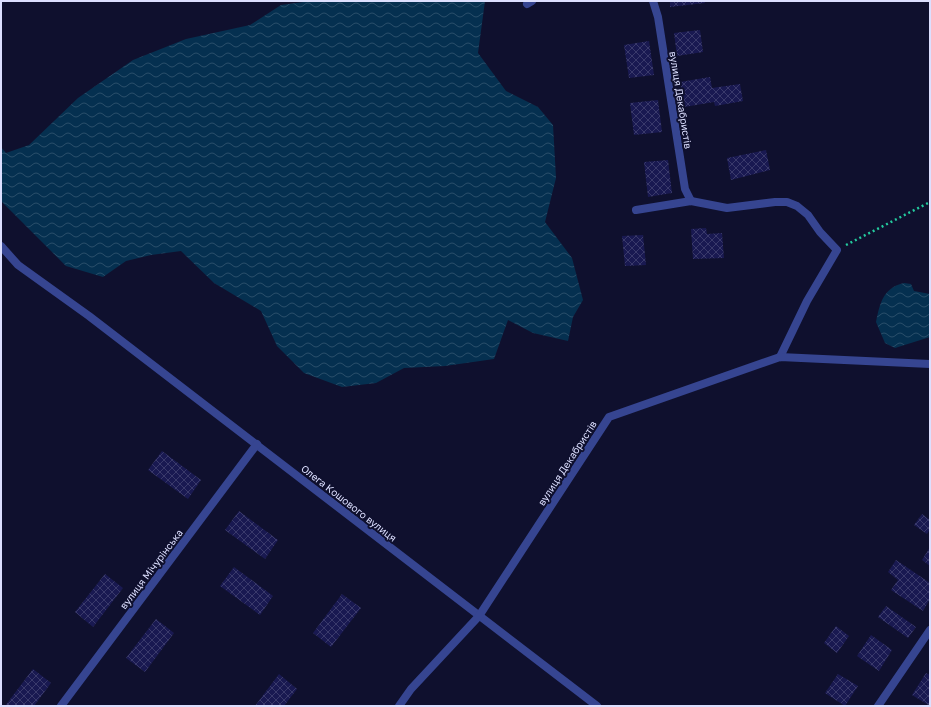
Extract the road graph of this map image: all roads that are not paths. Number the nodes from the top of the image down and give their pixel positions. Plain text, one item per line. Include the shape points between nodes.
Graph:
1 (653, 1) edge
2 (691, 202) junction
3 (636, 210) dead end
4 (1, 246) edge
5 (780, 357) junction
6 (930, 364) edge
7 (257, 444) junction
8 (479, 616) junction
9 (930, 630) edge
10 (61, 706) edge
11 (399, 706) edge
12 (597, 706) edge
13 (878, 706) edge

1 - 2 street, вулиця Декабристів via 658,17 685,189
2 - 3 street
2 - 5 street via 727,208 787,202 808,215 837,250 807,301
4 - 7 street, Олега Кошового вулиця via 18,265
5 - 6 street, вулиця Декабристів
5 - 8 street, вулиця Декабристів via 609,417
7 - 8 street, Олега Кошового вулиця
7 - 10 street, вулиця Мічурінська
8 - 11 street, вулиця Декабристів via 411,689
8 - 12 street, Олега Кошового вулиця
9 - 13 street

